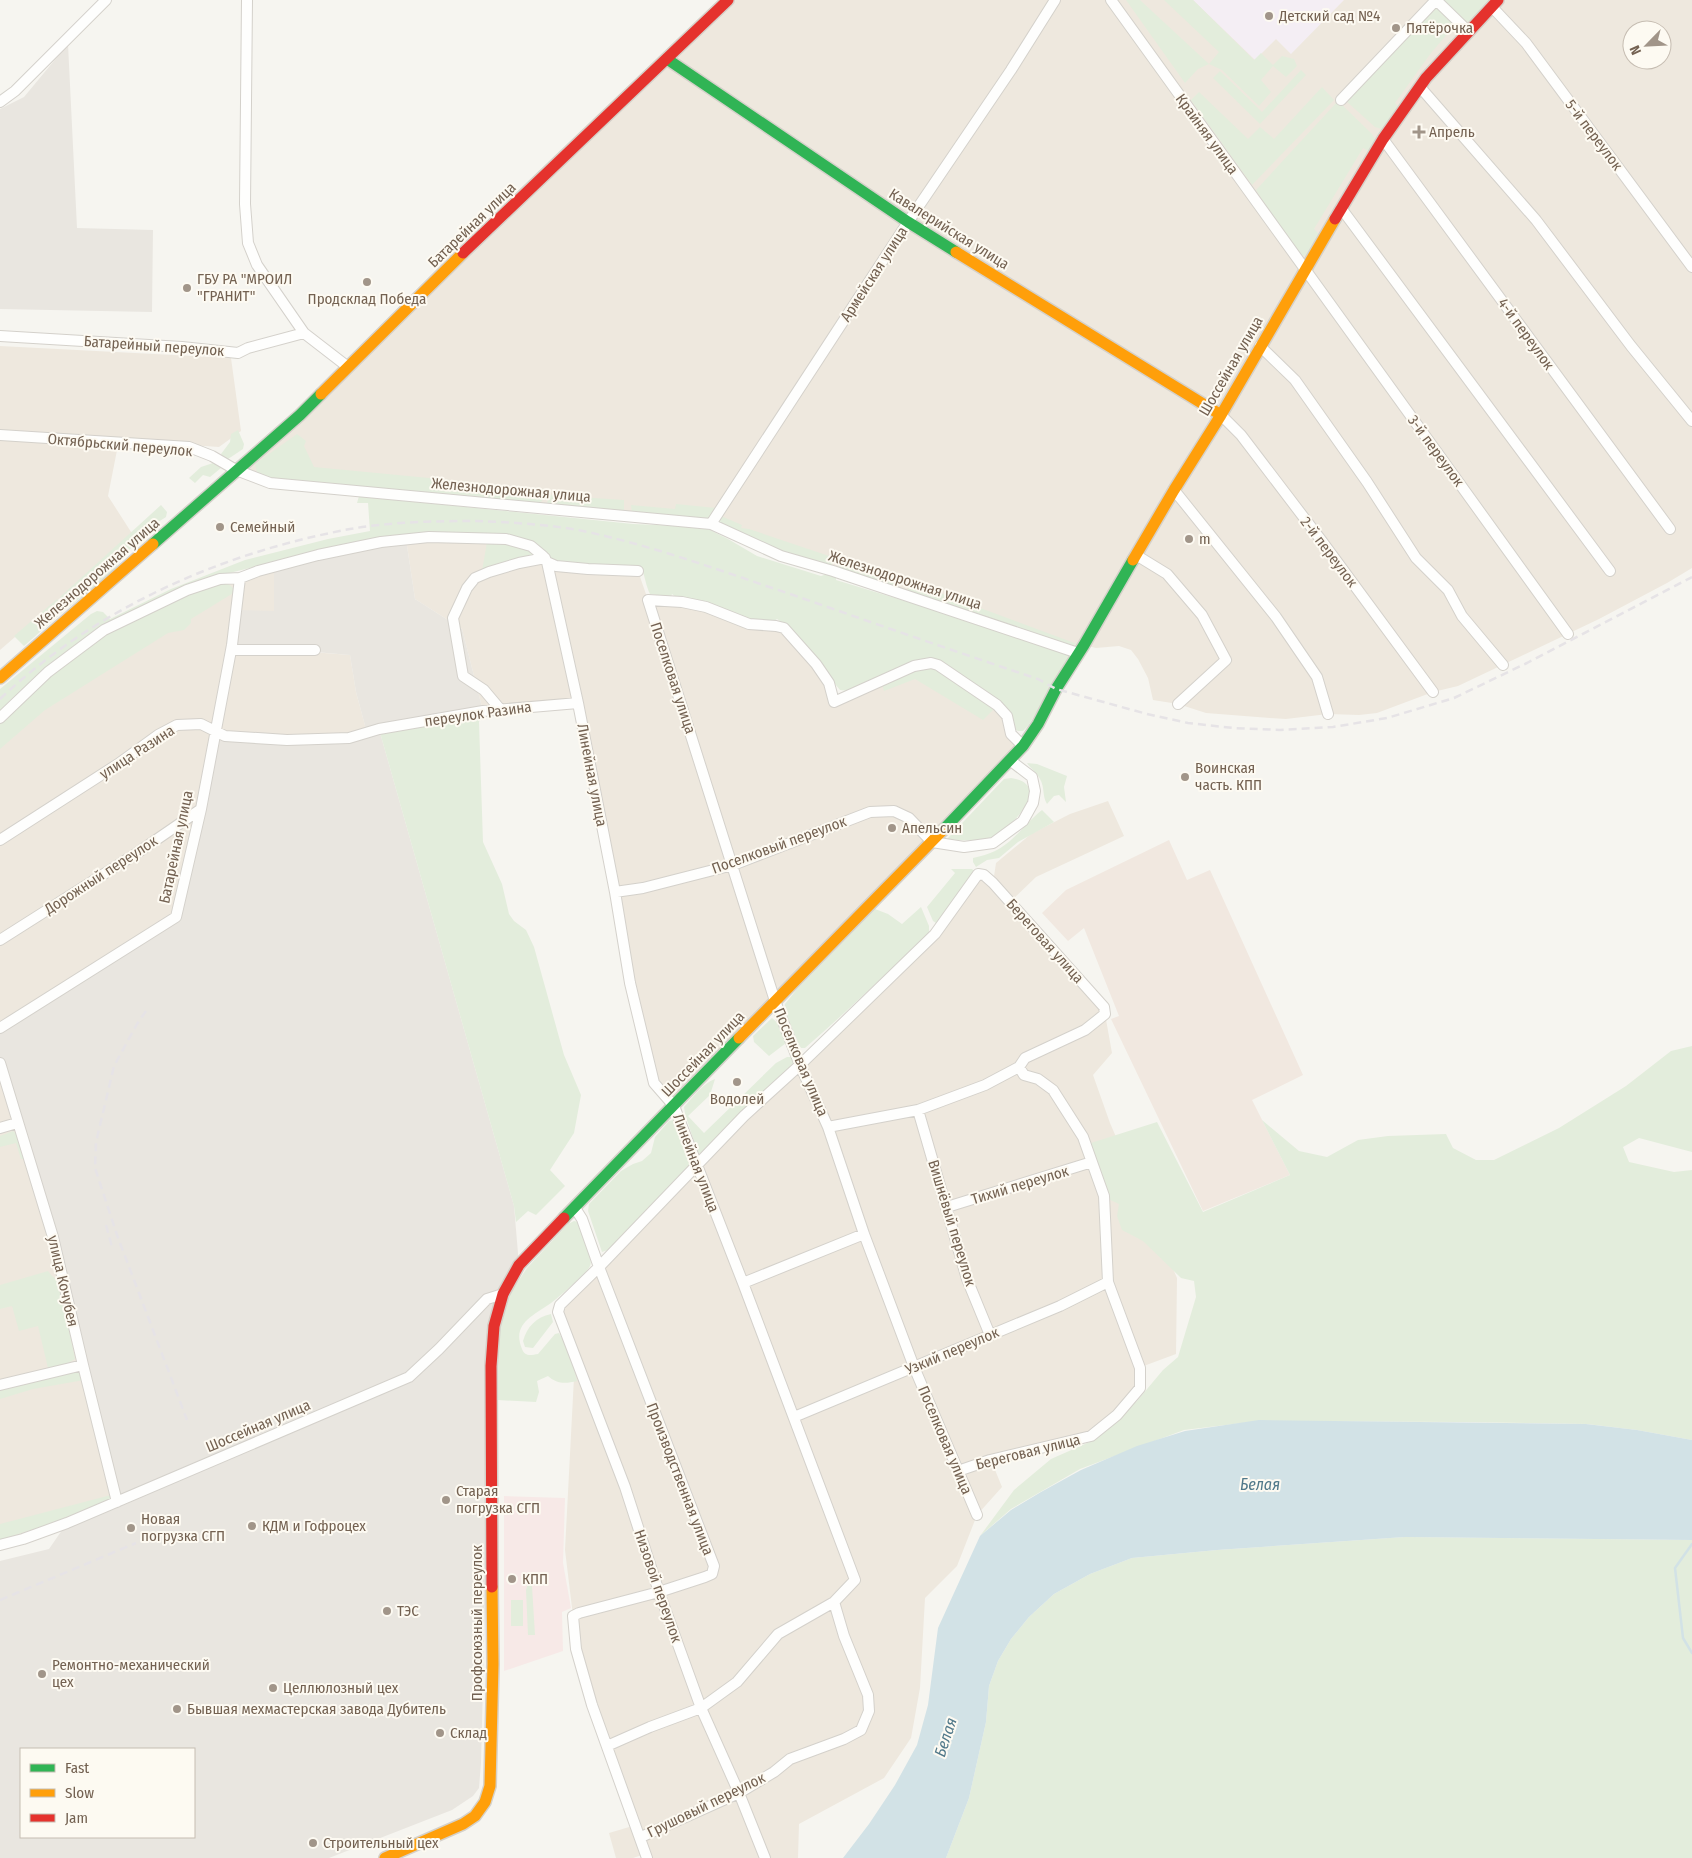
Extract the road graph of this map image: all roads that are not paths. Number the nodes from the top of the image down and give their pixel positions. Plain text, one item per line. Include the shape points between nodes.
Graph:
1 (106, 0) edge
2 (247, 0) edge
3 (728, 0) edge
4 (1055, 0) edge
5 (1111, 0) edge
6 (1436, 0) edge
7 (1495, 3) edge
8 (1468, 32) junction
9 (667, 59) junction
10 (1420, 87) junction
11 (1341, 100) dead end
12 (0, 102) edge
13 (1383, 139) junction
14 (1341, 208) junction
15 (908, 222) junction
16 (1692, 267) edge
17 (1304, 269) junction
18 (304, 333) junction
19 (0, 336) edge
20 (1260, 346) junction
21 (348, 367) junction
22 (1221, 416) junction
23 (1692, 422) edge
24 (0, 435) edge
25 (236, 470) junction
26 (1174, 490) junction
27 (711, 524) junction
28 (1670, 529) dead end
29 (1136, 556) junction
30 (546, 560) junction
31 (638, 570) dead end
32 (1610, 572) dead end
33 (240, 578) junction
34 (1568, 634) dead end
35 (231, 650) junction
36 (315, 650) dead end
37 (1078, 653) junction
38 (1503, 665) dead end
39 (0, 678) edge
40 (1433, 692) dead end
41 (578, 703) junction
42 (1178, 704) dead end
43 (500, 709) junction
44 (1328, 714) dead end
45 (0, 718) edge
46 (379, 729) joint
47 (215, 730) junction
48 (1023, 746) junction
49 (1011, 760) junction
50 (200, 810) junction
51 (0, 840) edge
52 (932, 842) junction
53 (733, 865) junction
54 (615, 892) junction
55 (0, 940) edge
56 (775, 1000) junction
57 (0, 1028) edge
58 (0, 1063) edge
59 (800, 1065) junction
60 (1019, 1067) junction
61 (674, 1106) junction
62 (918, 1110) junction
63 (17, 1123) junction
64 (828, 1127) junction
65 (0, 1128) edge
66 (1092, 1162) junction
67 (696, 1165) junction
68 (947, 1207) junction
69 (575, 1208) junction
70 (864, 1234) junction
71 (599, 1267) junction
72 (1108, 1282) junction
73 (743, 1283) junction
74 (503, 1294) junction
75 (494, 1326) joint
76 (990, 1335) junction
77 (83, 1365) junction
78 (914, 1367) junction
79 (0, 1385) edge
80 (794, 1417) junction
81 (958, 1470) junction
82 (118, 1502) junction
83 (977, 1515) dead end
84 (0, 1545) edge
85 (659, 1592) junction
86 (834, 1602) junction
87 (701, 1708) junction
88 (607, 1746) junction
89 (739, 1793) junction
90 (640, 1837) junction
91 (385, 1858) edge
92 (647, 1858) edge
93 (765, 1858) edge

1 - 12 street
2 - 18 street via 244,204 248,243 257,265
3 - 9 main road, Батарейная улица
4 - 15 street, Армейская улица
5 - 17 street, Крайняя улица
6 - 8 street
6 - 11 street
7 - 8 main road, Шоссейная улица
7 - 16 street, 5-й переулок
8 - 10 main road, Шоссейная улица
9 - 15 main road, Кавалерийская улица
9 - 21 main road, Батарейная улица via 491,225
10 - 13 main road, Шоссейная улица
10 - 23 street via 1536,220
13 - 14 main road, Шоссейная улица
13 - 28 street, 4-й переулок
14 - 17 main road, Шоссейная улица
14 - 32 street
15 - 22 main road, Кавалерийская улица
15 - 27 street, Армейская улица
17 - 20 main road, Шоссейная улица
17 - 34 street, 3-й переулок
18 - 19 street, Батарейный переулок via 238,353
18 - 21 street
20 - 22 main road, Шоссейная улица
20 - 38 street via 1295,380 1416,558 1448,590 1462,616
21 - 25 main road, Батарейная улица via 300,415
22 - 26 main road, Шоссейная улица
22 - 40 street, 2-й переулок via 1246,442
24 - 25 street, Октябрьский переулок via 189,447
25 - 27 street, Железнодорожная улица via 270,483
25 - 39 main road, Железнодорожная улица
26 - 29 main road, Шоссейная улица
26 - 44 street via 1276,617 1317,677
27 - 37 street, Железнодорожная улица via 782,556
29 - 37 main road, Шоссейная улица
29 - 42 street via 1167,574 1202,615 1226,660
30 - 31 street via 556,566 570,568
30 - 33 street via 531,546 506,539 429,537 318,554
30 - 41 street, Линейная улица
30 - 43 street via 519,563 475,578 453,618 463,676 484,690
33 - 35 street, Батарейная улица
33 - 45 street via 220,579 187,590 104,630 48,672
35 - 36 street
35 - 47 street, Батарейная улица
37 - 48 main road, Шоссейная улица
41 - 43 street, переулок Разина
41 - 54 street, Линейная улица
43 - 46 street, переулок Разина
46 - 47 street, улица Разина via 349,738 286,740 225,736
47 - 50 street, Батарейная улица
47 - 51 street, улица Разина via 201,724 177,725
48 - 49 main road, Шоссейная улица
48 - 53 street, Поселковая улица via 1011,734 1007,716 997,705 938,665 914,666 834,702 829,683 784,628 749,624 706,607 682,602 648,600
49 - 52 main road, Шоссейная улица
49 - 52 street via 1032,778 1035,791 1033,803 1023,821 993,843 964,847
50 - 55 street, Дорожный переулок
50 - 57 street, Батарейная улица via 176,917
52 - 53 street, Поселковый переулок via 909,818 894,811 870,812
52 - 56 main road, Шоссейная улица
53 - 54 street, Поселковый переулок
53 - 56 street, Поселковая улица
54 - 61 street, Линейная улица via 630,983 654,1082
56 - 59 street, Поселковая улица
56 - 61 main road, Шоссейная улица
58 - 63 street, улица Кочубея
59 - 60 street, Береговая улица via 934,934 978,874 993,883 1104,1008 1105,1014 1084,1030 1025,1058
59 - 64 street, Поселковая улица
59 - 67 street
60 - 62 street via 985,1085
60 - 66 street, Береговая улица via 1024,1075 1038,1079 1053,1090 1083,1137
61 - 67 street, Линейная улица
61 - 69 main road, Шоссейная улица
62 - 64 street
62 - 68 street, Вишнёвый переулок
63 - 65 street
63 - 77 street, улица Кочубея via 53,1237
64 - 70 street, Поселковая улица
66 - 68 street, Тихий переулок
66 - 72 street, Береговая улица via 1104,1196
67 - 71 street
67 - 73 street, Линейная улица
68 - 76 street, Вишнёвый переулок via 967,1280
69 - 71 street, Производственная улица
69 - 74 main road, Шоссейная улица via 519,1265
70 - 73 street
70 - 78 street, Поселковая улица
71 - 85 street, Низовой переулок via 560,1305 558,1312 625,1487
71 - 85 street, Производственная улица via 714,1566 712,1574
72 - 76 street, Узкий переулок
72 - 81 street, Береговая улица via 1140,1368 1140,1388 1117,1415 1091,1436
73 - 80 street, Линейная улица
74 - 75 main road, Шоссейная улица
74 - 82 street, Шоссейная улица via 487,1299 409,1377
75 - 91 main road, Профсоюзный переулок via 491,1366 493,1664 490,1786 476,1816
76 - 78 street, Узкий переулок
77 - 79 street
77 - 82 street, улица Кочубея
78 - 80 street, Узкий переулок
78 - 81 street, Поселковая улица
80 - 86 street, Линейная улица via 855,1580
81 - 83 street, Поселковая улица
82 - 84 street, Шоссейная улица
85 - 87 street, Низовой переулок
85 - 88 street, Производственная улица via 573,1616 576,1650
86 - 87 street via 778,1634 737,1682
86 - 89 street, Грушовый переулок via 868,1695 869,1711 861,1730 790,1759
87 - 88 street
87 - 89 street, Низовой переулок
88 - 90 street, Производственная улица
89 - 90 street, Грушовый переулок
89 - 93 street, Низовой переулок
90 - 92 street, Производственная улица

